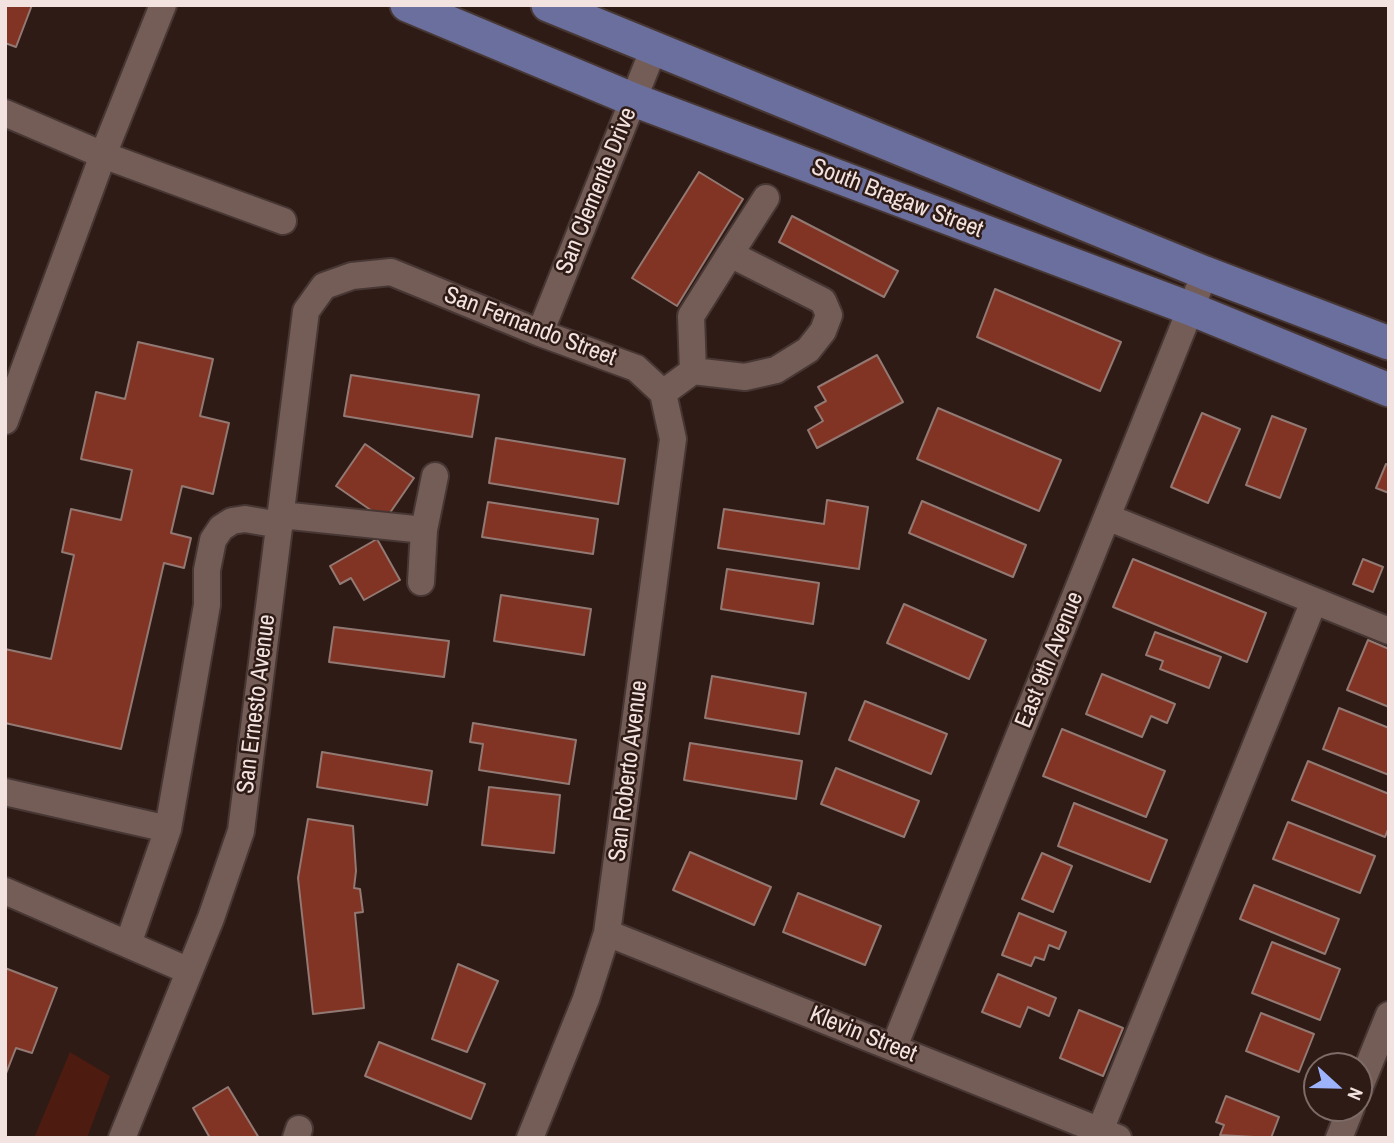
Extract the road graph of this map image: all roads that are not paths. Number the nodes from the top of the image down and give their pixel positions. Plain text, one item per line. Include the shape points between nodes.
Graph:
1 (163, 5) edge
2 (407, 5) edge
3 (548, 5) edge
4 (654, 48) junction
5 (634, 100) junction
6 (5, 113) edge
7 (103, 155) junction
8 (766, 198) dead end
9 (283, 221) dead end
10 (730, 254) junction
11 (1205, 273) junction
12 (352, 276) joint
13 (1191, 309) junction
14 (540, 333) junction
15 (1389, 343) edge
16 (692, 371) junction
17 (1389, 390) edge
18 (663, 393) junction
19 (5, 421) edge
20 (435, 476) dead end
21 (1107, 517) junction
22 (280, 520) junction
23 (424, 530) junction
24 (422, 582) dead end
25 (1314, 601) junction
26 (1389, 631) edge
27 (5, 792) edge
28 (168, 829) junction
29 (5, 891) edge
30 (607, 933) junction
31 (128, 944) junction
32 (190, 971) junction
33 (1389, 1015) edge
34 (894, 1046) junction
35 (1373, 1054) edge
36 (1105, 1135) edge
37 (122, 1138) edge
38 (530, 1138) edge

1 - 7 street
2 - 5 main road, South Bragaw Street
3 - 4 main road, South Bragaw Street
4 - 5 street, San Clemente Drive
4 - 11 main road, South Bragaw Street
5 - 13 main road, South Bragaw Street
5 - 14 street, San Clemente Drive
6 - 7 street
7 - 9 street
7 - 19 street
8 - 10 street
10 - 16 street via 691,316
10 - 16 street via 823,301 829,315 808,350 776,370 746,377
11 - 13 street, East 9th Avenue
11 - 15 main road, South Bragaw Street
12 - 14 street, San Fernando Street via 391,272
12 - 22 street, San Ernesto Avenue via 324,286 306,311
13 - 17 main road, South Bragaw Street
13 - 21 street, East 9th Avenue
14 - 18 street, San Fernando Street via 636,368
16 - 18 street
18 - 30 street, San Roberto Avenue via 673,439
20 - 23 street
21 - 25 street
21 - 34 street, East 9th Avenue
22 - 23 street
22 - 28 street via 232,521 213,540 206,570 207,605
22 - 32 street, San Ernesto Avenue via 241,831
23 - 24 street
25 - 26 street
25 - 36 street
27 - 28 street
28 - 31 street
29 - 31 street
30 - 34 street, Klevin Street
30 - 38 street, San Roberto Avenue via 586,999
31 - 32 street
32 - 37 street, San Ernesto Avenue
33 - 35 street
34 - 36 street, Klevin Street

